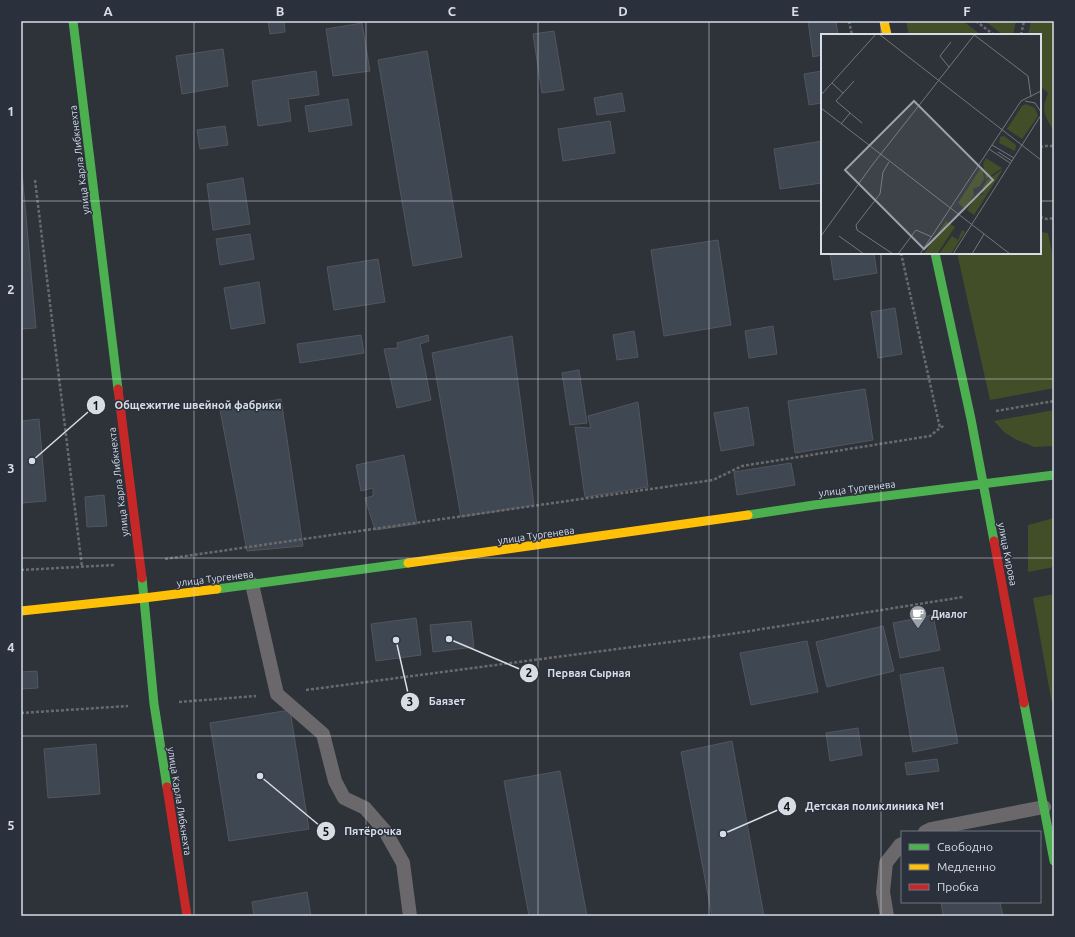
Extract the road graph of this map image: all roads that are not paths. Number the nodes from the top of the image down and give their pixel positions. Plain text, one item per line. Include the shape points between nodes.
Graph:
1 (73, 21) edge
2 (884, 21) edge
3 (887, 34) edge
4 (934, 254) edge
5 (1054, 474) edge
6 (983, 484) junction
7 (252, 584) junction
8 (144, 598) junction
9 (21, 611) edge
10 (1044, 807) junction
11 (927, 831) edge
12 (901, 844) edge
13 (1054, 861) edge
14 (187, 916) edge
15 (410, 916) edge
16 (887, 916) edge

1 - 8 main road, улица Карла Либкнехта
2 - 3 main road
4 - 6 main road, улица Кирова
5 - 6 main road, улица Тургенева
6 - 7 main road, улица Тургенева via 814,505
6 - 10 main road, улица Кирова
7 - 8 main road, улица Тургенева
7 - 15 lane via 277,694 323,734 335,781 344,798 365,808 385,831 403,863
8 - 9 main road, улица Тургенева
8 - 14 main road, улица Карла Либкнехта via 154,704
10 - 11 lane
10 - 13 main road, улица Кирова
12 - 16 lane via 886,863 883,892

